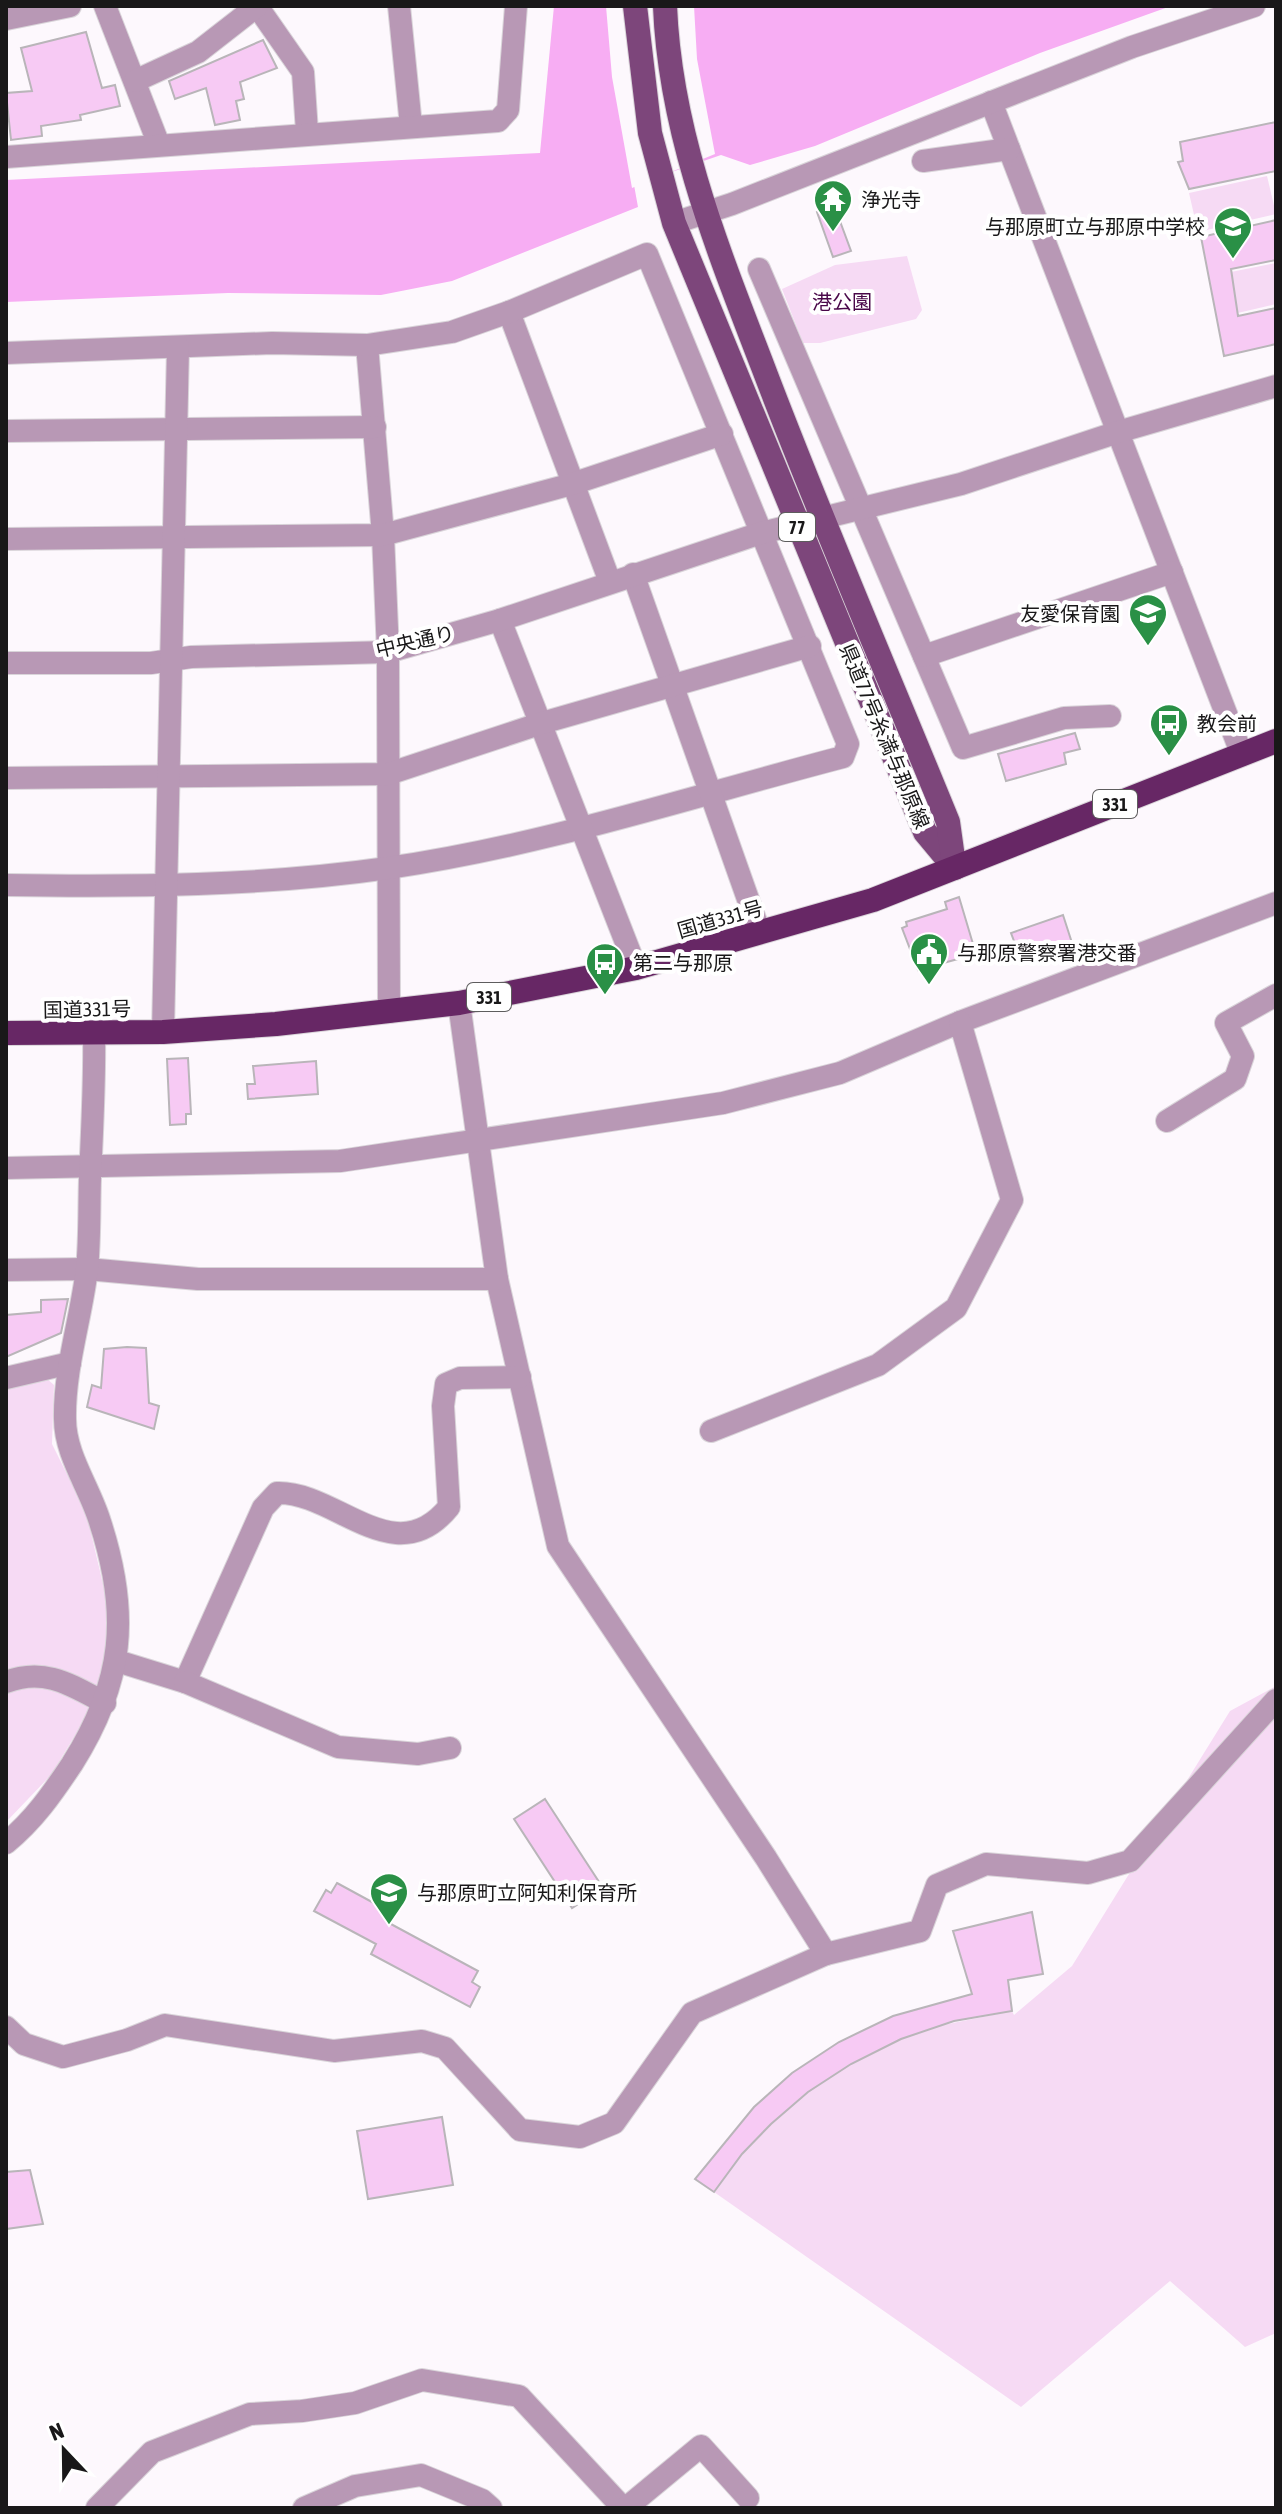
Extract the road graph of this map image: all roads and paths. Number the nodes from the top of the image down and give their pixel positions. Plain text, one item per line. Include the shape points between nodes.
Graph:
1 (70, 6) edge
2 (105, 6) edge
3 (257, 6) edge
4 (516, 6) edge
5 (635, 6) edge
6 (665, 6) edge
7 (1254, 6) edge
8 (401, 7) edge
9 (6, 19) edge
10 (135, 81) junction
11 (991, 102) junction
12 (411, 126) junction
13 (307, 132) junction
14 (159, 145) junction
15 (1009, 149) junction
16 (6, 157) edge
17 (923, 161) dead end
18 (705, 213) junction
19 (674, 223) junction
20 (759, 269) dead end
21 (509, 312) junction
22 (367, 345) junction
23 (178, 347) junction
24 (6, 353) edge
25 (1276, 386) edge
26 (375, 427) junction
27 (175, 429) junction
28 (6, 431) edge
29 (1118, 432) junction
30 (722, 434) junction
31 (572, 484) junction
32 (861, 510) junction
33 (821, 518) junction
34 (795, 523) junction
35 (761, 533) junction
36 (383, 535) junction
37 (172, 536) junction
38 (6, 539) edge
39 (1172, 572) junction
40 (633, 574) junction
41 (610, 582) junction
42 (500, 620) junction
43 (810, 646) junction
44 (388, 652) junction
45 (924, 656) junction
46 (171, 661) junction
47 (6, 663) edge
48 (673, 685) junction
49 (1110, 716) dead end
50 (542, 723) junction
51 (1276, 741) edge
52 (1242, 755) junction
53 (388, 774) junction
54 (168, 775) junction
55 (6, 778) edge
56 (710, 792) junction
57 (583, 825) junction
58 (388, 868) junction
59 (955, 868) junction
60 (6, 885) edge
61 (166, 887) junction
62 (1276, 903) edge
63 (760, 933) junction
64 (636, 968) junction
65 (1276, 995) edge
66 (459, 1003) junction
67 (389, 1012) junction
68 (960, 1022) junction
69 (163, 1032) junction
70 (6, 1033) edge
71 (94, 1033) junction
72 (1167, 1121) dead end
73 (478, 1140) junction
74 (6, 1168) edge
75 (91, 1168) junction
76 (87, 1269) junction
77 (6, 1270) edge
78 (497, 1279) junction
79 (70, 1363) junction
80 (520, 1377) junction
81 (6, 1378) edge
82 (711, 1431) dead end
83 (117, 1661) junction
84 (6, 1682) edge
85 (185, 1682) junction
86 (1276, 1700) edge
87 (105, 1703) junction
88 (450, 1748) dead end
89 (6, 1843) edge
90 (826, 1954) junction
91 (6, 2027) edge
92 (355, 2497) edge
93 (748, 2498) dead end
94 (97, 2508) edge
95 (304, 2508) edge
96 (491, 2508) edge
97 (625, 2508) edge

1 - 9 street
2 - 10 street
3 - 10 street via 198,52
3 - 13 street via 303,72
4 - 12 street via 508,110 498,121
5 - 19 main road, 県道77号糸満与那原線 / 77 via 642,89
6 - 18 main road, 県道77号糸満与那原線 / 77 via 673,81
7 - 11 street
8 - 12 street
10 - 14 street
11 - 15 street
11 - 18 street
12 - 13 street
13 - 14 street
14 - 16 street
15 - 17 street
15 - 29 street
18 - 19 street
18 - 33 main road, 県道77号糸満与那原線 / 77
19 - 34 main road, 県道77号糸満与那原線 / 77
20 - 32 street
21 - 22 street via 452,332
21 - 30 street via 647,254
21 - 31 street
22 - 23 street
22 - 26 street
23 - 24 street
23 - 27 street
25 - 29 street, 中央通り
26 - 27 street
26 - 36 street
27 - 28 street
27 - 37 street
29 - 32 street, 中央通り via 961,484
29 - 39 street
30 - 31 street
30 - 35 street
31 - 36 street
31 - 41 street
32 - 33 street, 中央通り
32 - 45 street
33 - 34 street, 中央通り
33 - 59 main road, 県道77号糸満与那原線 / 77 via 948,822
34 - 35 street, 中央通り
34 - 59 main road, 県道77号糸満与那原線 / 77 via 925,832
35 - 40 street, 中央通り
35 - 43 street
36 - 37 street
36 - 44 street
37 - 38 street
37 - 46 street
39 - 45 street
39 - 52 street
40 - 41 street, 中央通り
40 - 48 street
41 - 42 street, 中央通り
42 - 44 street, 中央通り
42 - 50 street
43 - 48 street
43 - 56 street via 848,744 843,757
44 - 46 street, 中央通り
44 - 53 street
45 - 49 street via 963,748 1064,718
46 - 47 street, 中央通り
46 - 54 street
48 - 50 street
48 - 56 street
50 - 53 street
50 - 57 street
51 - 52 highway, 国道331号 / 331
52 - 59 highway, 国道331号 / 331
53 - 54 street
53 - 58 street
54 - 55 street
54 - 61 street
56 - 57 street
56 - 63 street
57 - 58 street
57 - 64 street
58 - 61 street
58 - 67 street
59 - 63 highway, 国道331号 / 331 via 873,900
60 - 61 street
61 - 69 street
62 - 68 street
63 - 64 highway, 国道331号 / 331
64 - 66 highway, 国道331号 / 331
65 - 72 street via 1226,1023 1243,1056 1235,1079
66 - 67 highway, 国道331号 / 331
66 - 73 street
67 - 69 highway, 国道331号 / 331
68 - 73 street via 840,1073 723,1103
68 - 82 street via 1012,1200 956,1308 878,1365
69 - 71 highway, 国道331号 / 331
70 - 71 highway, 国道331号 / 331
71 - 75 street
73 - 75 street via 340,1161
73 - 78 street
74 - 75 street
75 - 76 street
76 - 77 street
76 - 78 street via 198,1279
76 - 79 street
78 - 80 street
79 - 81 street
79 - 83 street via 66,1431 113,1568
80 - 85 street via 460,1378 446,1384 449,1507 436,1523 416,1531 379,1531 293,1492 277,1493 263,1508
80 - 90 street via 558,1546
83 - 85 street
83 - 87 street
84 - 87 street via 23,1675 47,1675
85 - 88 street via 338,1747 418,1754
86 - 90 street via 1130,1861 1088,1873 986,1864 937,1885 920,1931
87 - 89 street via 84,1745 32,1822
90 - 91 street via 692,2013 614,2123 580,2137 520,2130 445,2048 422,2041 334,2051 165,2025 63,2057 24,2044
92 - 95 street
92 - 96 street via 421,2475
93 - 97 street via 701,2446
94 - 97 street via 152,2452 250,2414 355,2403 422,2380 519,2396

